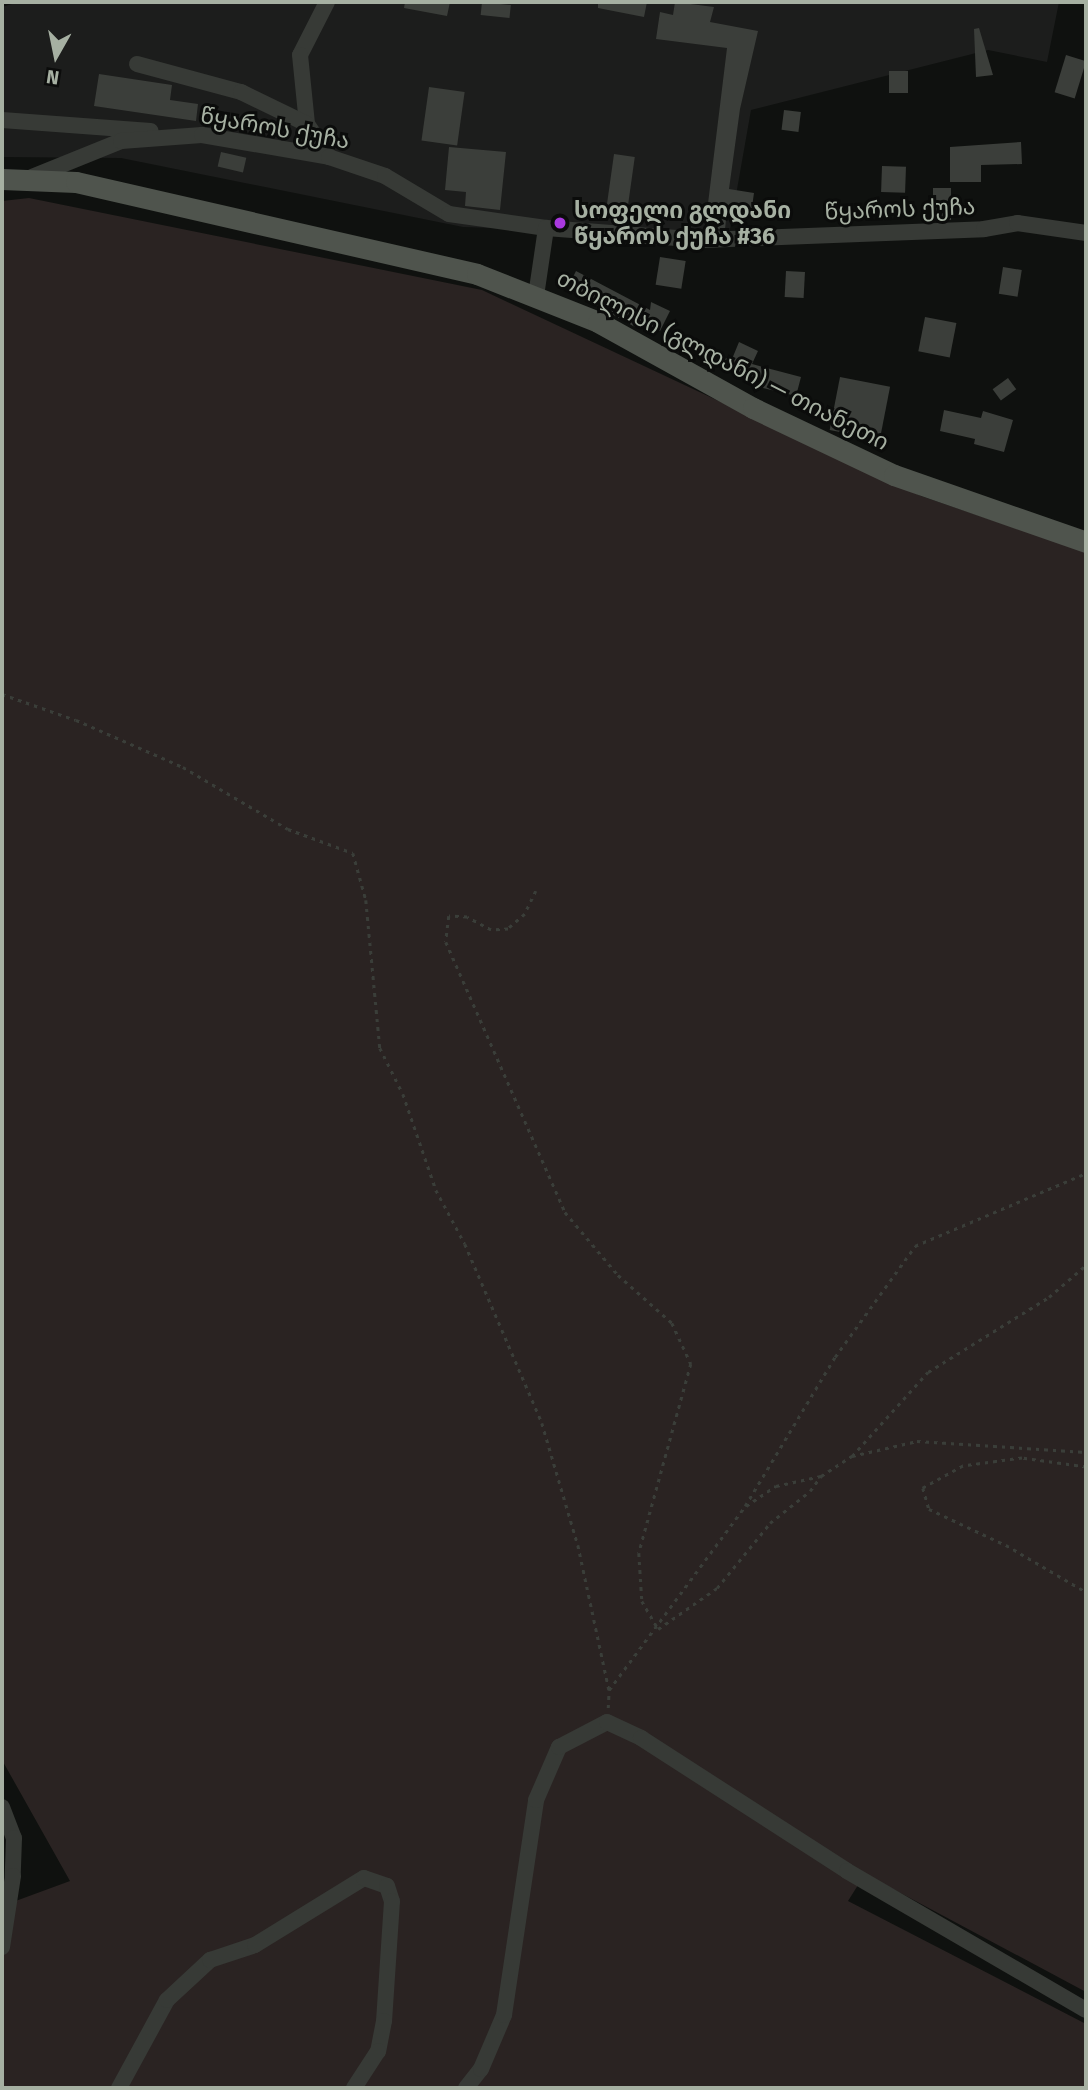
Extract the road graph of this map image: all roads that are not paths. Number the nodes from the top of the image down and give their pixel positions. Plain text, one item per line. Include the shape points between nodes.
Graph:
1 (327, 2) edge
2 (137, 64) dead end
3 (2, 120) edge
4 (307, 124) junction
5 (202, 135) junction
6 (329, 157) junction
7 (32, 177) junction
8 (2, 179) edge
9 (546, 228) junction
10 (1086, 233) edge
11 (537, 296) junction
12 (1086, 542) edge
13 (2, 1808) edge
14 (2, 1947) edge
15 (1086, 2010) edge
16 (119, 2088) edge
17 (354, 2088) edge
18 (466, 2088) edge

1 - 4 street via 300,55
2 - 4 street via 241,92
3 - 5 street
4 - 6 street
5 - 6 street, წყაროს ქუჩა
5 - 7 street, წყაროს ქუჩა via 121,141
6 - 9 street, წყაროს ქუჩა via 385,176 449,214
7 - 8 main road, თბილისი (გლდანი) — თიანეთი
7 - 11 main road, თბილისი (გლდანი) — თიანეთი via 205,209 477,274
9 - 10 street, წყაროს ქუჩა via 702,240 984,229 1017,223
9 - 11 street
11 - 12 main road, თბილისი (გლდანი) — თიანეთი via 597,322 763,413 894,475
13 - 14 street via 13,1851
15 - 18 street via 859,1878 641,1738 607,1722 558,1746 536,1800 504,2015 481,2069
16 - 17 street via 167,2000 210,1960 256,1945 363,1878 387,1886 392,1901 378,2051

